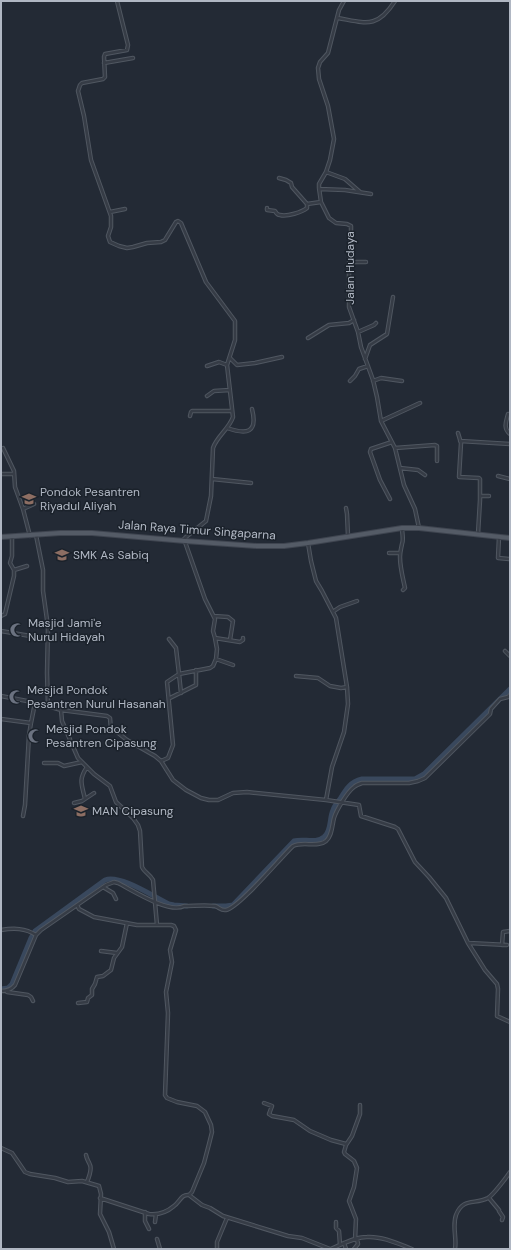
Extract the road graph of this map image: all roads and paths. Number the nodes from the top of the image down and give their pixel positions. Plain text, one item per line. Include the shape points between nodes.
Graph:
1 (117, 1) edge
2 (344, 1) edge
3 (395, 1) edge
4 (338, 18) junction
5 (133, 58) dead end
6 (104, 63) junction
7 (326, 172) junction
8 (279, 178) dead end
9 (319, 189) junction
10 (360, 192) junction
11 (371, 194) dead end
12 (321, 202) junction
13 (307, 204) junction
14 (267, 208) dead end
15 (125, 209) dead end
16 (110, 212) junction
17 (349, 262) junction
18 (366, 262) dead end
19 (393, 297) dead end
20 (354, 320) junction
21 (376, 323) dead end
22 (358, 332) junction
23 (308, 338) dead end
24 (282, 357) dead end
25 (230, 358) junction
26 (365, 359) junction
27 (227, 365) junction
28 (207, 366) dead end
29 (368, 366) junction
30 (350, 381) dead end
31 (373, 381) junction
32 (402, 381) dead end
33 (230, 390) junction
34 (207, 396) dead end
35 (420, 403) dead end
36 (252, 409) dead end
37 (232, 411) junction
38 (508, 414) dead end
39 (190, 416) dead end
40 (381, 421) junction
41 (227, 428) junction
42 (458, 433) dead end
43 (510, 434) edge
44 (460, 441) junction
45 (392, 442) junction
46 (510, 444) edge
47 (3, 448) dead end
48 (395, 448) junction
49 (437, 461) dead end
50 (400, 468) junction
51 (1, 474) edge
52 (14, 474) junction
53 (425, 475) dead end
54 (498, 476) dead end
55 (212, 479) junction
56 (510, 479) edge
57 (251, 483) dead end
58 (480, 496) junction
59 (489, 496) dead end
60 (390, 499) dead end
61 (34, 504) dead end
62 (346, 508) dead end
63 (23, 509) junction
64 (402, 528) junction
65 (418, 528) junction
66 (36, 535) junction
67 (478, 535) junction
68 (30, 536) junction
69 (348, 536) junction
70 (1, 537) edge
71 (12, 537) junction
72 (499, 537) junction
73 (510, 538) edge
74 (185, 542) junction
75 (308, 543) junction
76 (389, 553) dead end
77 (400, 553) junction
78 (508, 559) dead end
79 (27, 566) dead end
80 (14, 570) junction
81 (403, 590) dead end
82 (356, 601) dead end
83 (334, 611) junction
84 (1, 616) edge
85 (214, 616) junction
86 (1, 631) edge
87 (215, 638) junction
88 (243, 638) dead end
89 (48, 640) junction
90 (169, 640) dead end
91 (230, 640) junction
92 (505, 651) dead end
93 (510, 656) edge
94 (216, 659) junction
95 (233, 665) dead end
96 (196, 670) junction
97 (179, 674) junction
98 (296, 676) dead end
99 (347, 687) junction
100 (181, 693) junction
101 (510, 695) edge
102 (1, 696) edge
103 (170, 698) junction
104 (36, 706) junction
105 (48, 706) junction
106 (61, 710) junction
107 (1, 718) edge
108 (31, 723) junction
109 (82, 762) junction
110 (161, 762) junction
111 (44, 763) dead end
112 (87, 767) junction
113 (94, 793) dead end
114 (85, 799) junction
115 (326, 800) junction
116 (342, 802) junction
117 (74, 803) dead end
118 (23, 816) dead end
119 (103, 887) junction
120 (116, 899) dead end
121 (155, 901) junction
122 (76, 905) junction
123 (127, 923) junction
124 (157, 925) junction
125 (1, 930) edge
126 (510, 931) edge
127 (36, 935) junction
128 (468, 943) junction
129 (502, 945) junction
130 (507, 945) dead end
131 (101, 951) dead end
132 (117, 953) junction
133 (6, 991) junction
134 (1, 992) edge
135 (33, 1001) dead end
136 (78, 1003) dead end
137 (510, 1022) edge
138 (264, 1104) dead end
139 (360, 1105) dead end
140 (346, 1144) junction
141 (1, 1148) edge
142 (86, 1155) dead end
143 (510, 1172) edge
144 (87, 1182) junction
145 (189, 1195) junction
146 (100, 1198) junction
147 (489, 1198) junction
148 (145, 1212) junction
149 (156, 1214) junction
150 (227, 1218) junction
151 (502, 1220) dead end
152 (155, 1222) dead end
153 (336, 1222) dead end
154 (149, 1229) dead end
155 (157, 1239) dead end
156 (356, 1239) junction
157 (344, 1243) junction
158 (340, 1245) junction
159 (114, 1249) edge
160 (160, 1249) edge
161 (217, 1249) edge
162 (331, 1249) edge
163 (346, 1249) edge
164 (354, 1249) edge
165 (412, 1249) edge
166 (455, 1249) edge

1 - 6 street via 128,48 126,51 105,54
2 - 4 street
3 - 4 street via 385,14 374,21
4 - 7 street via 328,53 318,68 334,140
5 - 6 street
6 - 16 street via 103,79 82,83 78,91 91,160
7 - 9 street
7 - 10 street via 345,180
8 - 13 street via 291,183
9 - 10 street
9 - 12 street, Jalan Hudaya
10 - 11 street
12 - 13 street
12 - 17 street, Jalan Hudaya via 331,221 351,226
13 - 14 street via 305,210 281,215
15 - 16 street
16 - 25 street via 111,227 108,239 119,246 133,247 161,242 176,222 181,223 206,282 235,321 235,340
17 - 18 street
17 - 20 street, Jalan Hudaya via 348,301
19 - 26 street via 387,334 370,345
20 - 22 street, Jalan Hudaya
20 - 23 street via 329,325
21 - 22 street
22 - 26 street, Jalan Hudaya
24 - 25 street via 237,365
25 - 27 street
26 - 29 street, Jalan Hudaya
27 - 28 street via 219,362
27 - 33 street
29 - 30 street via 359,369
29 - 31 street, Jalan Hudaya
31 - 32 street via 381,378
31 - 40 street, Jalan Hudaya
33 - 34 street via 214,391
33 - 37 street
35 - 40 street
36 - 41 street via 253,427 238,432
37 - 39 street via 192,411
37 - 41 street via 232,421
38 - 43 street via 505,428
40 - 45 street, Jalan Hudaya
41 - 55 street via 213,448
42 - 44 street
44 - 46 street
44 - 58 street via 459,477 480,479
45 - 48 street, Jalan Hudaya
45 - 60 street via 370,452
47 - 52 street
48 - 49 street via 435,445
48 - 50 street, Jalan Hudaya
50 - 53 street via 418,470
50 - 65 street, Jalan Hudaya via 404,485 415,509
51 - 52 street
52 - 63 street via 15,488
54 - 56 street
55 - 57 street
55 - 74 street via 206,521 186,537
58 - 59 street
58 - 67 street
61 - 63 street
62 - 69 street
63 - 68 street
64 - 65 main road, Jalan Raya Timur Singaparna
64 - 69 main road, Jalan Raya Timur Singaparna
64 - 77 street
65 - 67 main road, Jalan Raya Timur Singaparna
66 - 68 main road, Jalan Raya Timur Singaparna
66 - 74 main road, Jalan Raya Timur Singaparna via 92,533
66 - 89 street via 43,570
67 - 72 main road, Jalan Raya Timur Singaparna
68 - 71 main road, Jalan Raya Timur Singaparna
69 - 75 main road, Jalan Raya Timur Singaparna
70 - 71 main road, Jalan Raya Timur Singaparna
71 - 80 street via 10,563
72 - 73 main road, Jalan Raya Timur Singaparna
72 - 78 street via 498,558
74 - 75 main road, Jalan Raya Timur Singaparna via 257,546
74 - 85 street via 205,599
75 - 83 street via 316,581
76 - 77 street
77 - 81 street via 405,588
79 - 80 street
80 - 84 street via 14,582 4,614
82 - 83 street
83 - 99 street
85 - 87 street
85 - 91 street via 228,617 233,621
86 - 89 street
87 - 91 street
87 - 94 street
88 - 91 street via 240,642
89 - 105 street
90 - 97 street via 176,648
92 - 93 street
94 - 95 street
94 - 96 street via 210,668
96 - 97 street
96 - 100 street via 196,685
97 - 100 street
97 - 103 street via 168,682
98 - 99 street via 318,678 330,686
99 - 115 street via 347,718 332,767
100 - 103 street
101 - 116 street via 500,699 490,709 490,714 425,778 409,783 358,784
102 - 104 street via 27,701
103 - 110 street via 173,745 168,758
104 - 105 street
104 - 108 street
105 - 106 street
106 - 109 street via 62,721 76,755
106 - 110 street via 107,716 110,718 111,730
107 - 108 street
108 - 118 street
109 - 111 street via 64,766 58,763
109 - 112 street
110 - 115 street via 173,780 209,800 218,800 237,792
112 - 114 street via 81,778
112 - 121 street via 110,786 116,802 138,825 143,869 151,877
113 - 114 street
114 - 117 street
115 - 116 street
116 - 121 street via 334,816 326,841 322,844 300,843 293,846 232,908 179,908
116 - 128 street via 359,805 361,816 400,832 415,862 446,898
119 - 120 street via 113,893
119 - 121 street via 110,883 118,883
119 - 122 street
121 - 124 street
122 - 123 street via 94,917
122 - 127 street
123 - 124 street
123 - 132 street via 123,946
124 - 145 street via 171,925 176,930 170,950 172,962 166,992 168,1013 165,1095 174,1101 200,1108 205,1112 212,1128 204,1163
125 - 127 street via 20,929
126 - 129 street via 503,932
127 - 133 street via 15,985
128 - 129 street
128 - 137 street via 498,987 497,1016
129 - 130 street
131 - 132 street
132 - 136 street via 111,970 97,977 87,1002
133 - 134 street
133 - 135 street via 28,995
138 - 140 street via 272,1106 269,1114 272,1116 294,1120 310,1131
139 - 140 street via 360,1114 352,1136
140 - 156 street via 345,1153 357,1166 349,1201 356,1219
141 - 144 street via 12,1153 25,1172 30,1174 68,1182
142 - 144 street via 90,1166
143 - 147 street
144 - 146 street via 98,1186
145 - 149 street via 183,1196 173,1207
145 - 150 street
146 - 148 street
146 - 159 street via 100,1214
147 - 151 street via 499,1210
147 - 166 street via 465,1203 460,1208 454,1227
148 - 149 street
148 - 154 street via 145,1221
149 - 152 street
150 - 161 street via 217,1242
150 - 162 street via 302,1238
153 - 158 street
155 - 160 street
156 - 157 street
156 - 164 street via 358,1244
156 - 165 street via 376,1237
157 - 158 street
157 - 163 street
158 - 162 street

